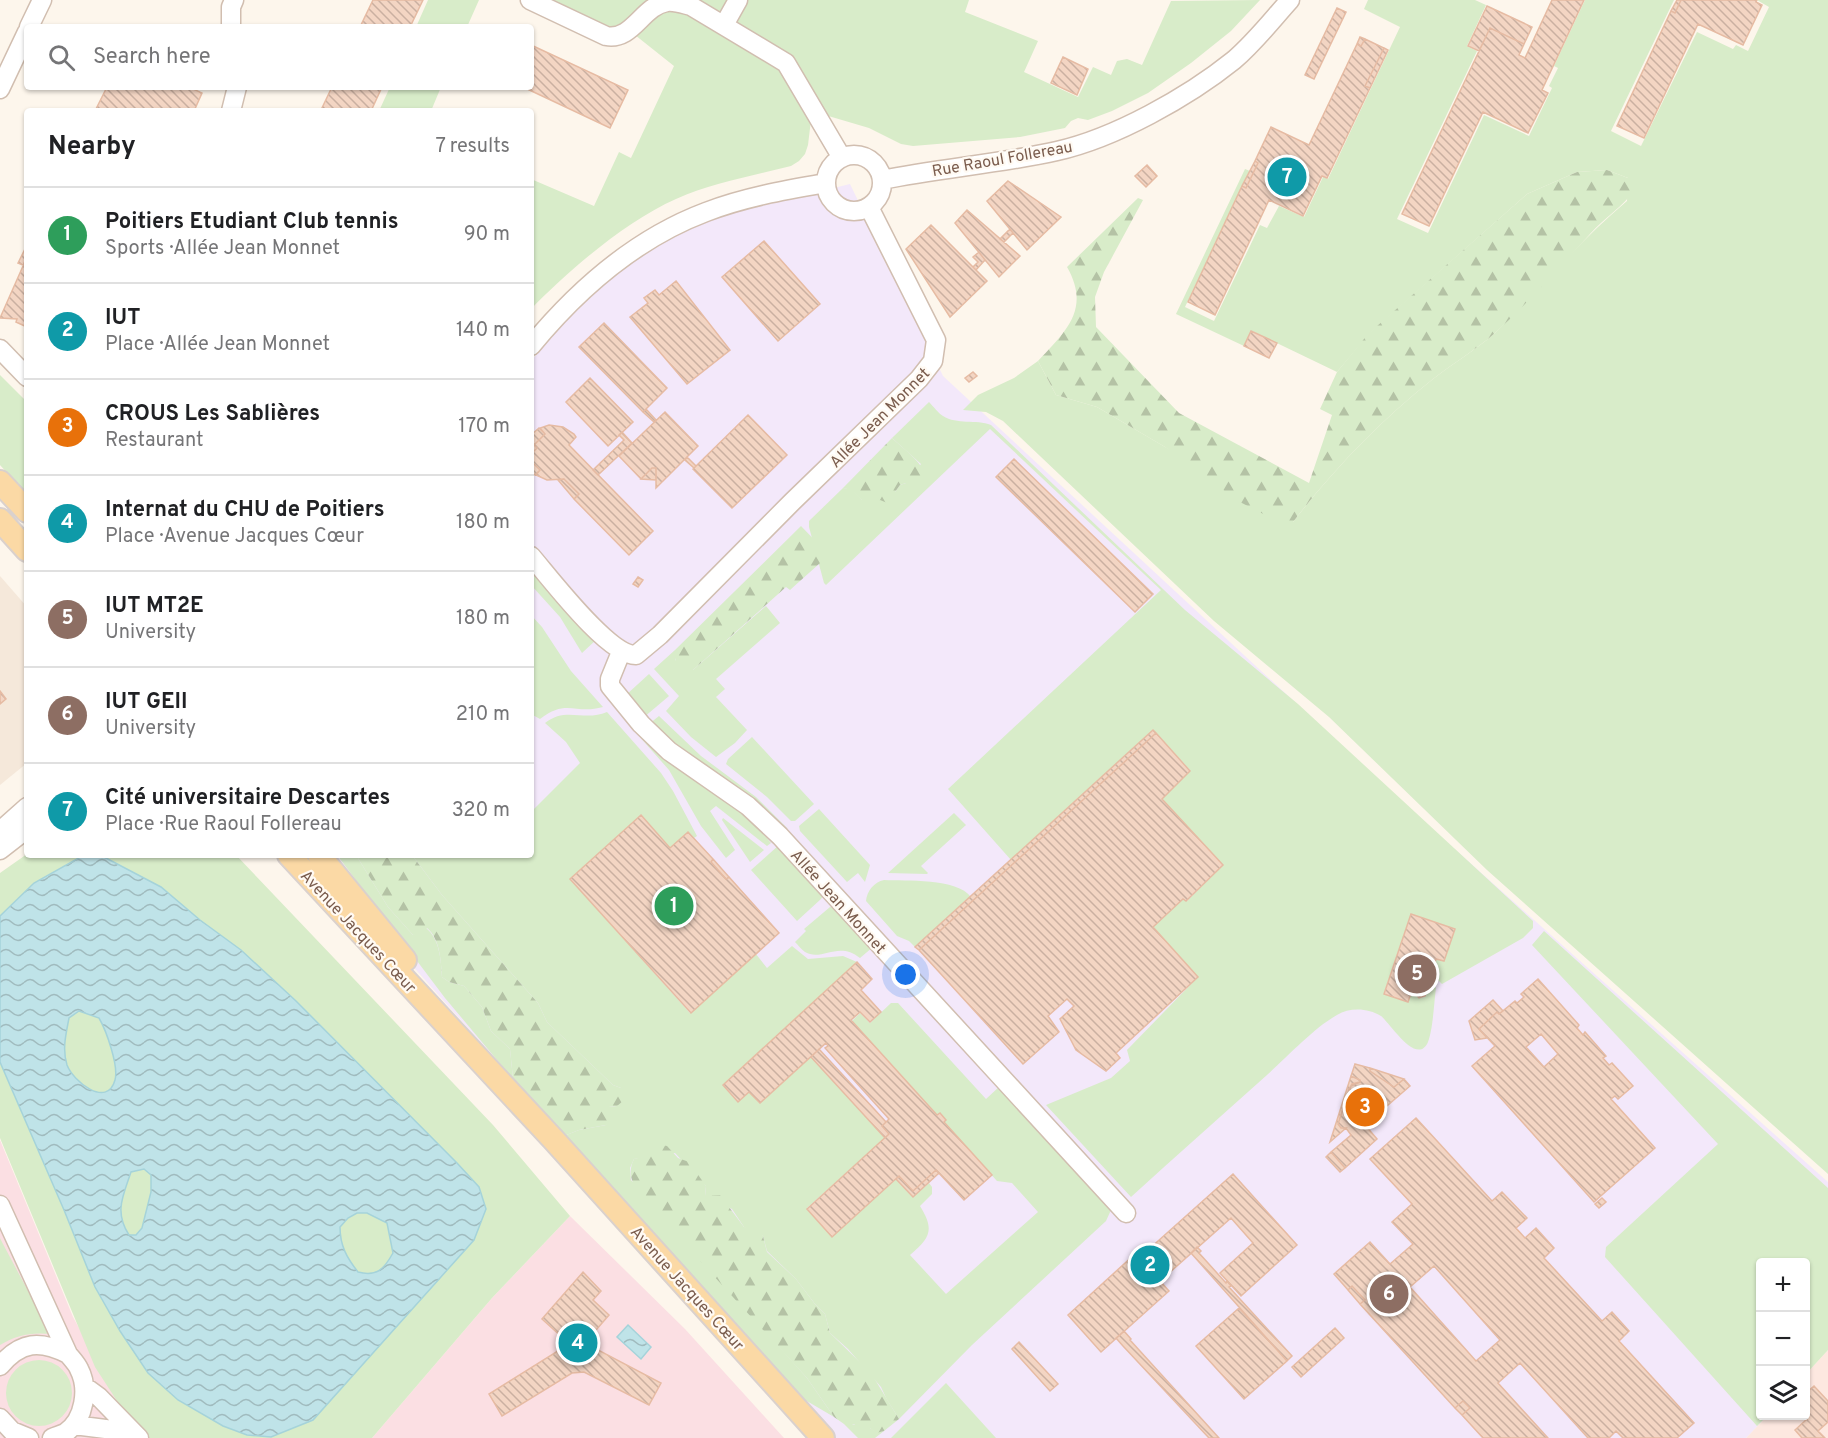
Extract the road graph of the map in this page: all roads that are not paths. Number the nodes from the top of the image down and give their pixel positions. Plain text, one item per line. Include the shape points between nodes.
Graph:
1 (42, 0) edge
2 (234, 0) edge
3 (530, 0) edge
4 (738, 0) edge
5 (1290, 0) edge
6 (30, 24) edge
7 (231, 24) edge
8 (724, 25) junction
9 (24, 38) edge
10 (0, 89) edge
11 (236, 90) edge
12 (232, 108) edge
13 (842, 158) junction
14 (882, 180) junction
15 (826, 183) junction
16 (869, 207) junction
17 (534, 343) edge
18 (0, 349) edge
19 (24, 375) edge
20 (0, 482) edge
21 (24, 508) edge
22 (0, 520) edge
23 (24, 547) edge
24 (534, 559) edge
25 (621, 652) junction
26 (24, 810) edge
27 (0, 831) edge
28 (24, 831) edge
29 (0, 850) edge
30 (292, 858) edge
31 (321, 858) edge
32 (553, 1139) junction
33 (0, 1205) edge
34 (1126, 1213) dead end
35 (68, 1354) junction
36 (0, 1366) edge
37 (84, 1386) junction
38 (74, 1425) junction
39 (9, 1429) edge
40 (29, 1438) edge
41 (52, 1438) edge
42 (129, 1438) edge
43 (139, 1438) edge
44 (822, 1438) edge

1 - 6 street
2 - 7 street
3 - 8 street via 615,38 623,36 649,11 665,2 691,6
4 - 8 street
5 - 14 street, Rue Raoul Follereau via 1254,41 1213,76 1118,130 1058,151
8 - 13 street via 786,63
9 - 10 street
11 - 12 street
13 - 14 street via 865,158 876,167
13 - 15 street via 831,167
14 - 16 street via 879,195
15 - 16 street via 830,197 839,207 857,211
15 - 17 street via 748,198 671,227 597,279
16 - 25 street, Allée Jean Monnet via 936,340 931,366 644,651 636,655
18 - 19 street
20 - 21 main road
22 - 23 main road
24 - 25 street
25 - 34 street, Allée Jean Monnet via 610,686 641,724 669,751 748,806 780,836
26 - 27 street
28 - 29 street
30 - 32 main road, Avenue Jacques Cœur
31 - 32 main road, Avenue Jacques Cœur
32 - 44 main road, Avenue Jacques Cœur
33 - 35 street
35 - 36 street via 53,1347 22,1347
35 - 37 street via 79,1368
37 - 38 street via 81,1412
37 - 43 street
38 - 41 street
38 - 42 street via 113,1430
39 - 40 street

